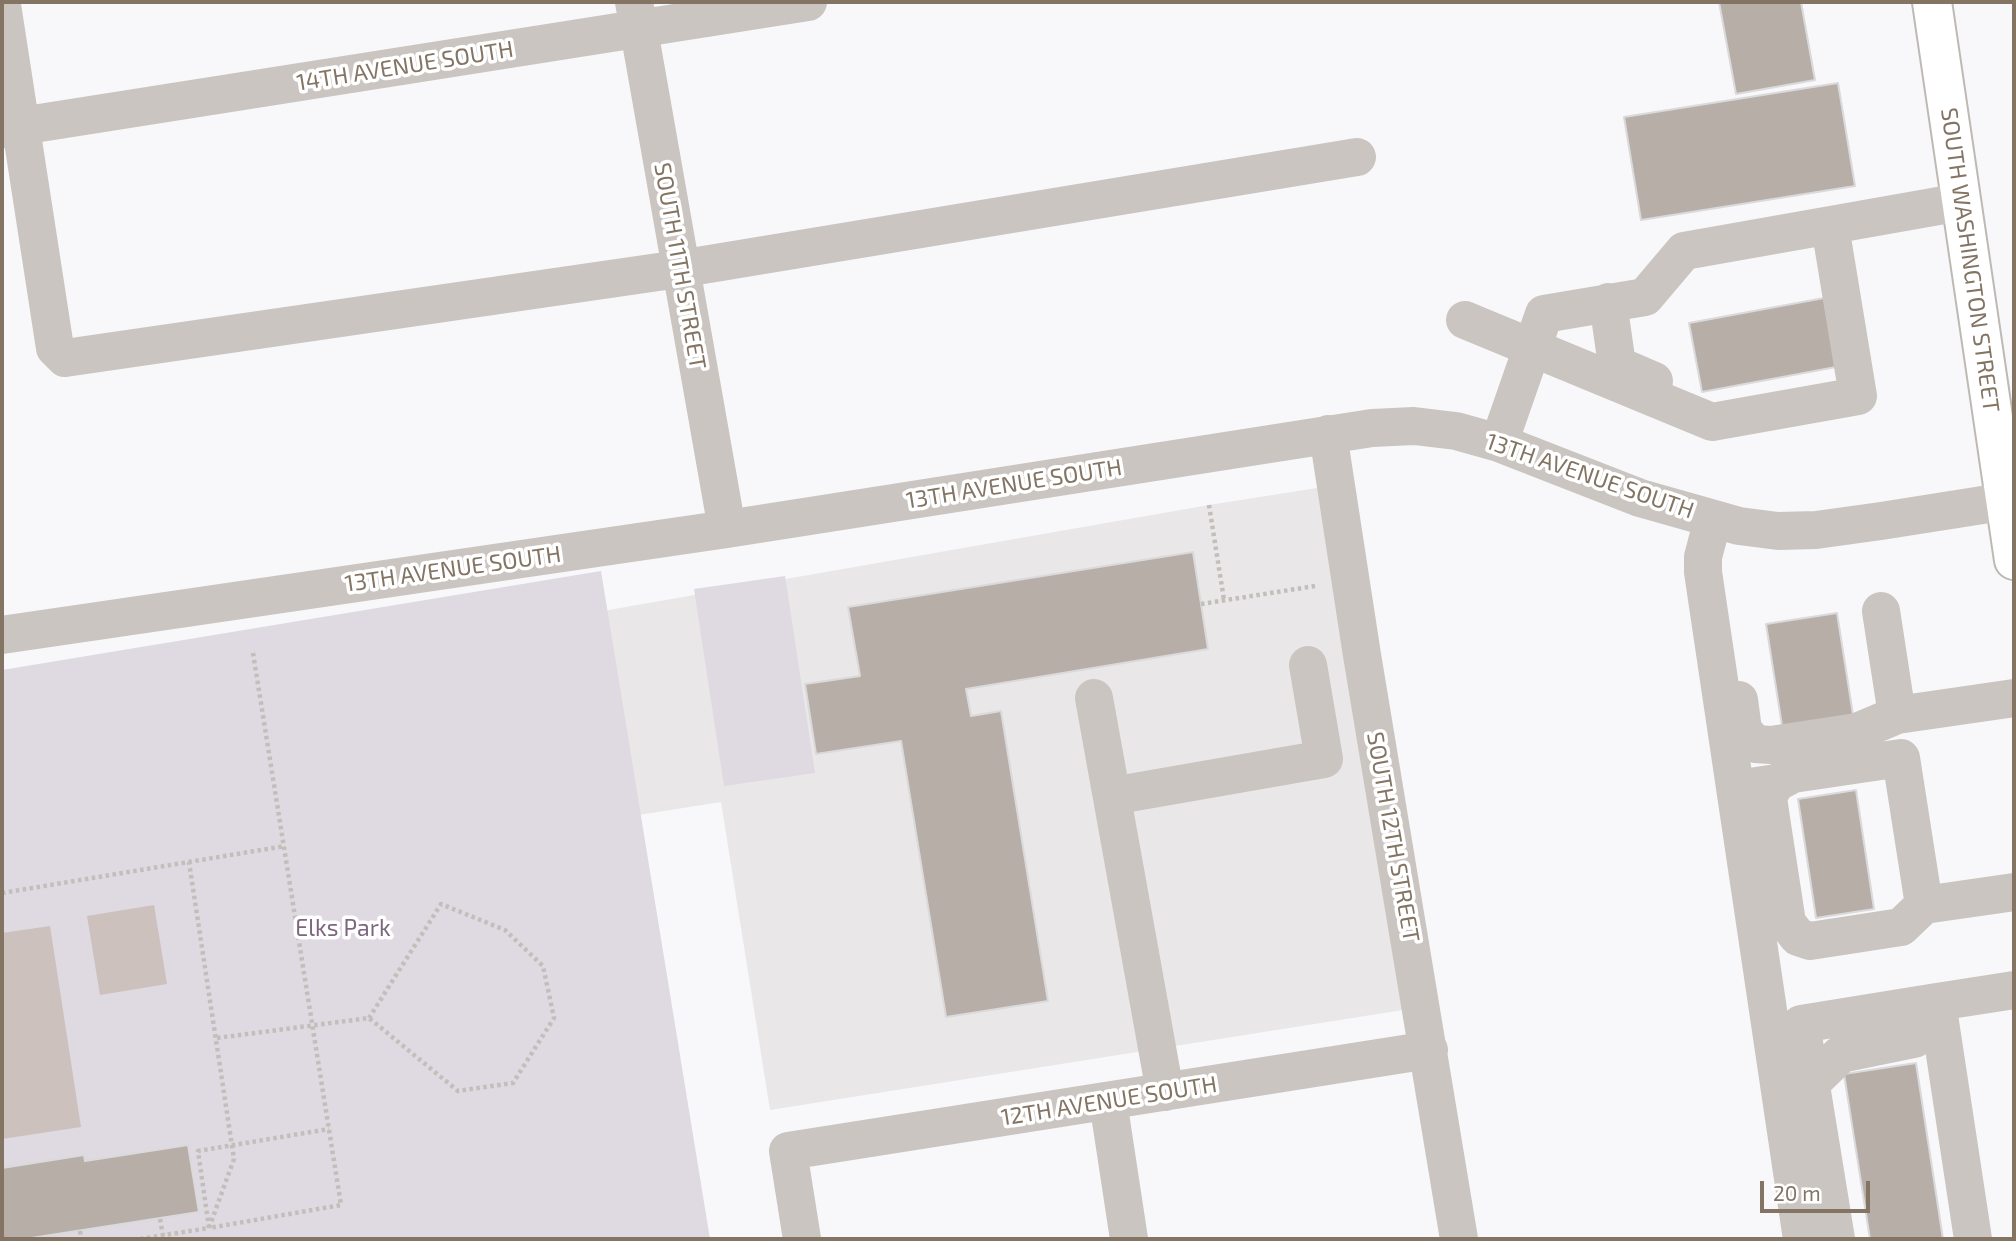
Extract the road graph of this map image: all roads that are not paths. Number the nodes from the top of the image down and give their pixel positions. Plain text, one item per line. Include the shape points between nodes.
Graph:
1 (808, 2) edge
2 (1932, 2) edge
3 (2, 5) edge
4 (636, 16) edge
5 (12, 127) edge
6 (1357, 157) dead end
7 (1961, 202) junction
8 (1830, 226) junction
9 (679, 269) junction
10 (1608, 302) junction
11 (1465, 320) dead end
12 (1532, 347) junction
13 (1782, 410) junction
14 (1328, 434) junction
15 (1499, 443) junction
16 (2010, 501) edge
17 (1713, 519) junction
18 (727, 529) junction
19 (2014, 560) edge
20 (1881, 611) dead end
21 (2, 635) edge
22 (1716, 659) junction
23 (1308, 664) dead end
24 (1094, 698) dead end
25 (2014, 698) edge
26 (1897, 715) junction
27 (1776, 783) junction
28 (1737, 789) junction
29 (1112, 796) junction
30 (2014, 892) edge
31 (1924, 905) junction
32 (1775, 932) junction
33 (2014, 990) edge
34 (1937, 1002) junction
35 (1429, 1050) junction
36 (1165, 1092) junction
37 (1108, 1101) junction
38 (802, 1239) edge
39 (1129, 1239) edge
40 (1459, 1239) edge
41 (1802, 1239) edge
42 (1836, 1239) edge
43 (1973, 1239) edge

1 - 4 street, 14TH AVENUE SOUTH
2 - 7 main road, SOUTH WASHINGTON STREET
3 - 5 street
4 - 5 street, 14TH AVENUE SOUTH
4 - 9 street, SOUTH 11TH STREET
5 - 9 street via 55,348 65,358
6 - 9 street
7 - 8 street
7 - 16 main road, SOUTH WASHINGTON STREET
8 - 10 street via 1684,251 1645,296
8 - 13 street via 1858,396
9 - 18 street, SOUTH 11TH STREET
10 - 12 street via 1544,314
10 - 13 street via 1617,365 1707,403 1776,398
11 - 12 street
12 - 13 street via 1712,422
12 - 15 street
14 - 15 street, 13TH AVENUE SOUTH via 1414,426
14 - 18 street, 13TH AVENUE SOUTH
14 - 35 street, SOUTH 12TH STREET
15 - 17 street, 13TH AVENUE SOUTH via 1640,498
16 - 17 street, 13TH AVENUE SOUTH via 1816,530 1778,531
16 - 19 main road, SOUTH WASHINGTON STREET
17 - 22 street via 1703,572
18 - 21 street, 13TH AVENUE SOUTH
20 - 26 street
22 - 26 street via 1728,663 1735,676 1743,730 1755,744 1771,746 1857,733
22 - 28 street
23 - 29 street via 1324,760
24 - 29 street
25 - 26 street
27 - 28 street
27 - 31 street via 1794,774 1901,758
27 - 32 street via 1768,796 1787,923
28 - 32 street
29 - 36 street
30 - 31 street
31 - 32 street via 1901,927 1810,941
32 - 41 street
33 - 34 street
34 - 42 street via 1914,1040 1841,1054 1811,1083
34 - 43 street
35 - 36 street, 12TH AVENUE SOUTH
35 - 40 street, SOUTH 12TH STREET
36 - 37 street, 12TH AVENUE SOUTH
37 - 38 street, 12TH AVENUE SOUTH via 788,1151
37 - 39 street

